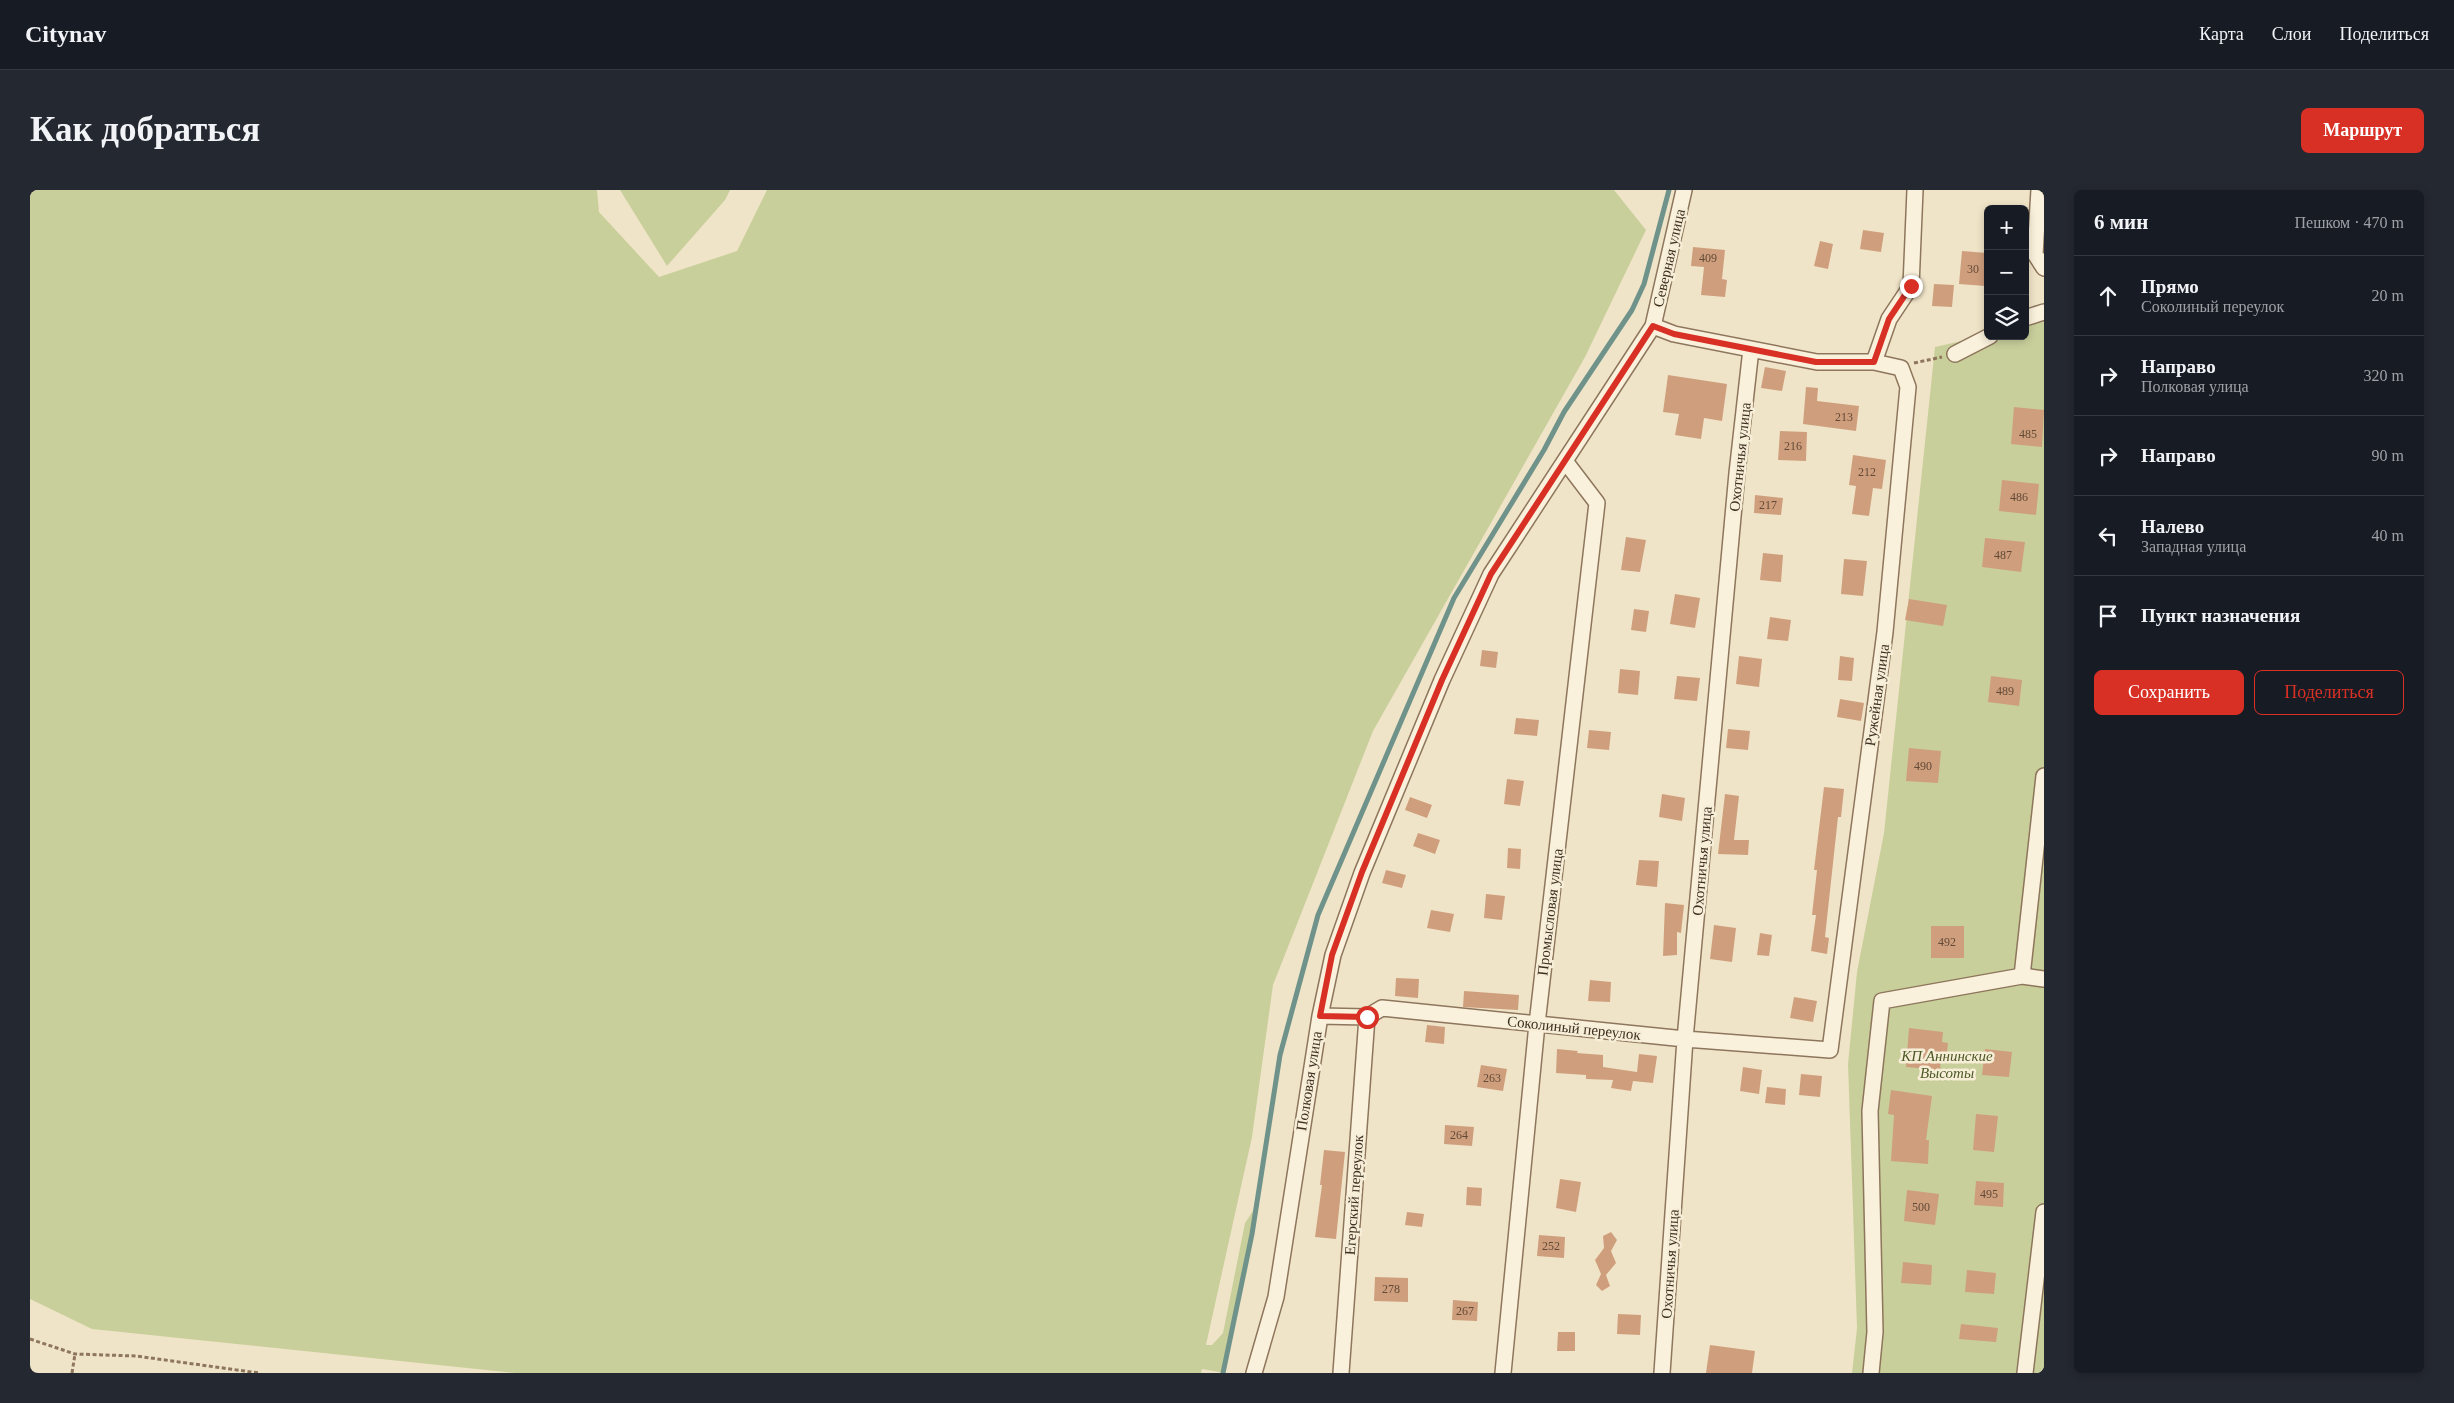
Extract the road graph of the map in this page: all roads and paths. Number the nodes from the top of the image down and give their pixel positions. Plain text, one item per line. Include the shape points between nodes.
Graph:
1 (1684, 190) edge
2 (1915, 190) edge
3 (2039, 190) edge
4 (2044, 268) edge
5 (2044, 312) edge
6 (2029, 317) edge
7 (1653, 326) junction
8 (1984, 339) edge
9 (1751, 349) junction
10 (1955, 354) joint
11 (1874, 362) junction
12 (1901, 368) junction
13 (1565, 461) junction
14 (2044, 776) edge
15 (2022, 976) junction
16 (2044, 979) edge
17 (1320, 1016) junction
18 (1367, 1017) junction
19 (1537, 1024) junction
20 (1685, 1039) junction
21 (1830, 1050) joint
22 (2044, 1212) edge
23 (30, 1339) edge
24 (75, 1354) junction
25 (72, 1373) edge
26 (259, 1373) edge
27 (1254, 1373) edge
28 (1341, 1373) edge
29 (1503, 1373) edge
30 (1662, 1373) edge
31 (1871, 1373) edge
32 (2025, 1373) edge

1 - 7 street, Северная улица
2 - 11 street via 1911,286 1889,319
3 - 4 street via 2034,254
5 - 6 street
7 - 9 street via 1674,334
7 - 13 street, Полковая улица
8 - 10 street
9 - 11 street via 1816,362
9 - 20 street, Охотничья улица
10 - 12 path
11 - 12 street
12 - 21 street, Ружейная улица via 1908,387 1885,632
13 - 17 street, Полковая улица via 1491,574 1442,680 1362,872 1332,955
13 - 19 street, Промысловая улица via 1597,503
14 - 15 street
15 - 16 street
15 - 31 street via 1882,1001 1870,1111 1875,1332
17 - 18 street, Соколиный переулок
17 - 27 street, Полковая улица via 1276,1297
18 - 19 street, Соколиный переулок via 1382,1008
18 - 28 street, Егерский переулок
19 - 20 street, Соколиный переулок
19 - 29 street, Промысловая улица
20 - 21 street, Соколиный переулок
20 - 30 street, Охотничья улица
22 - 32 street
23 - 24 path
24 - 25 path
24 - 26 path via 136,1356

